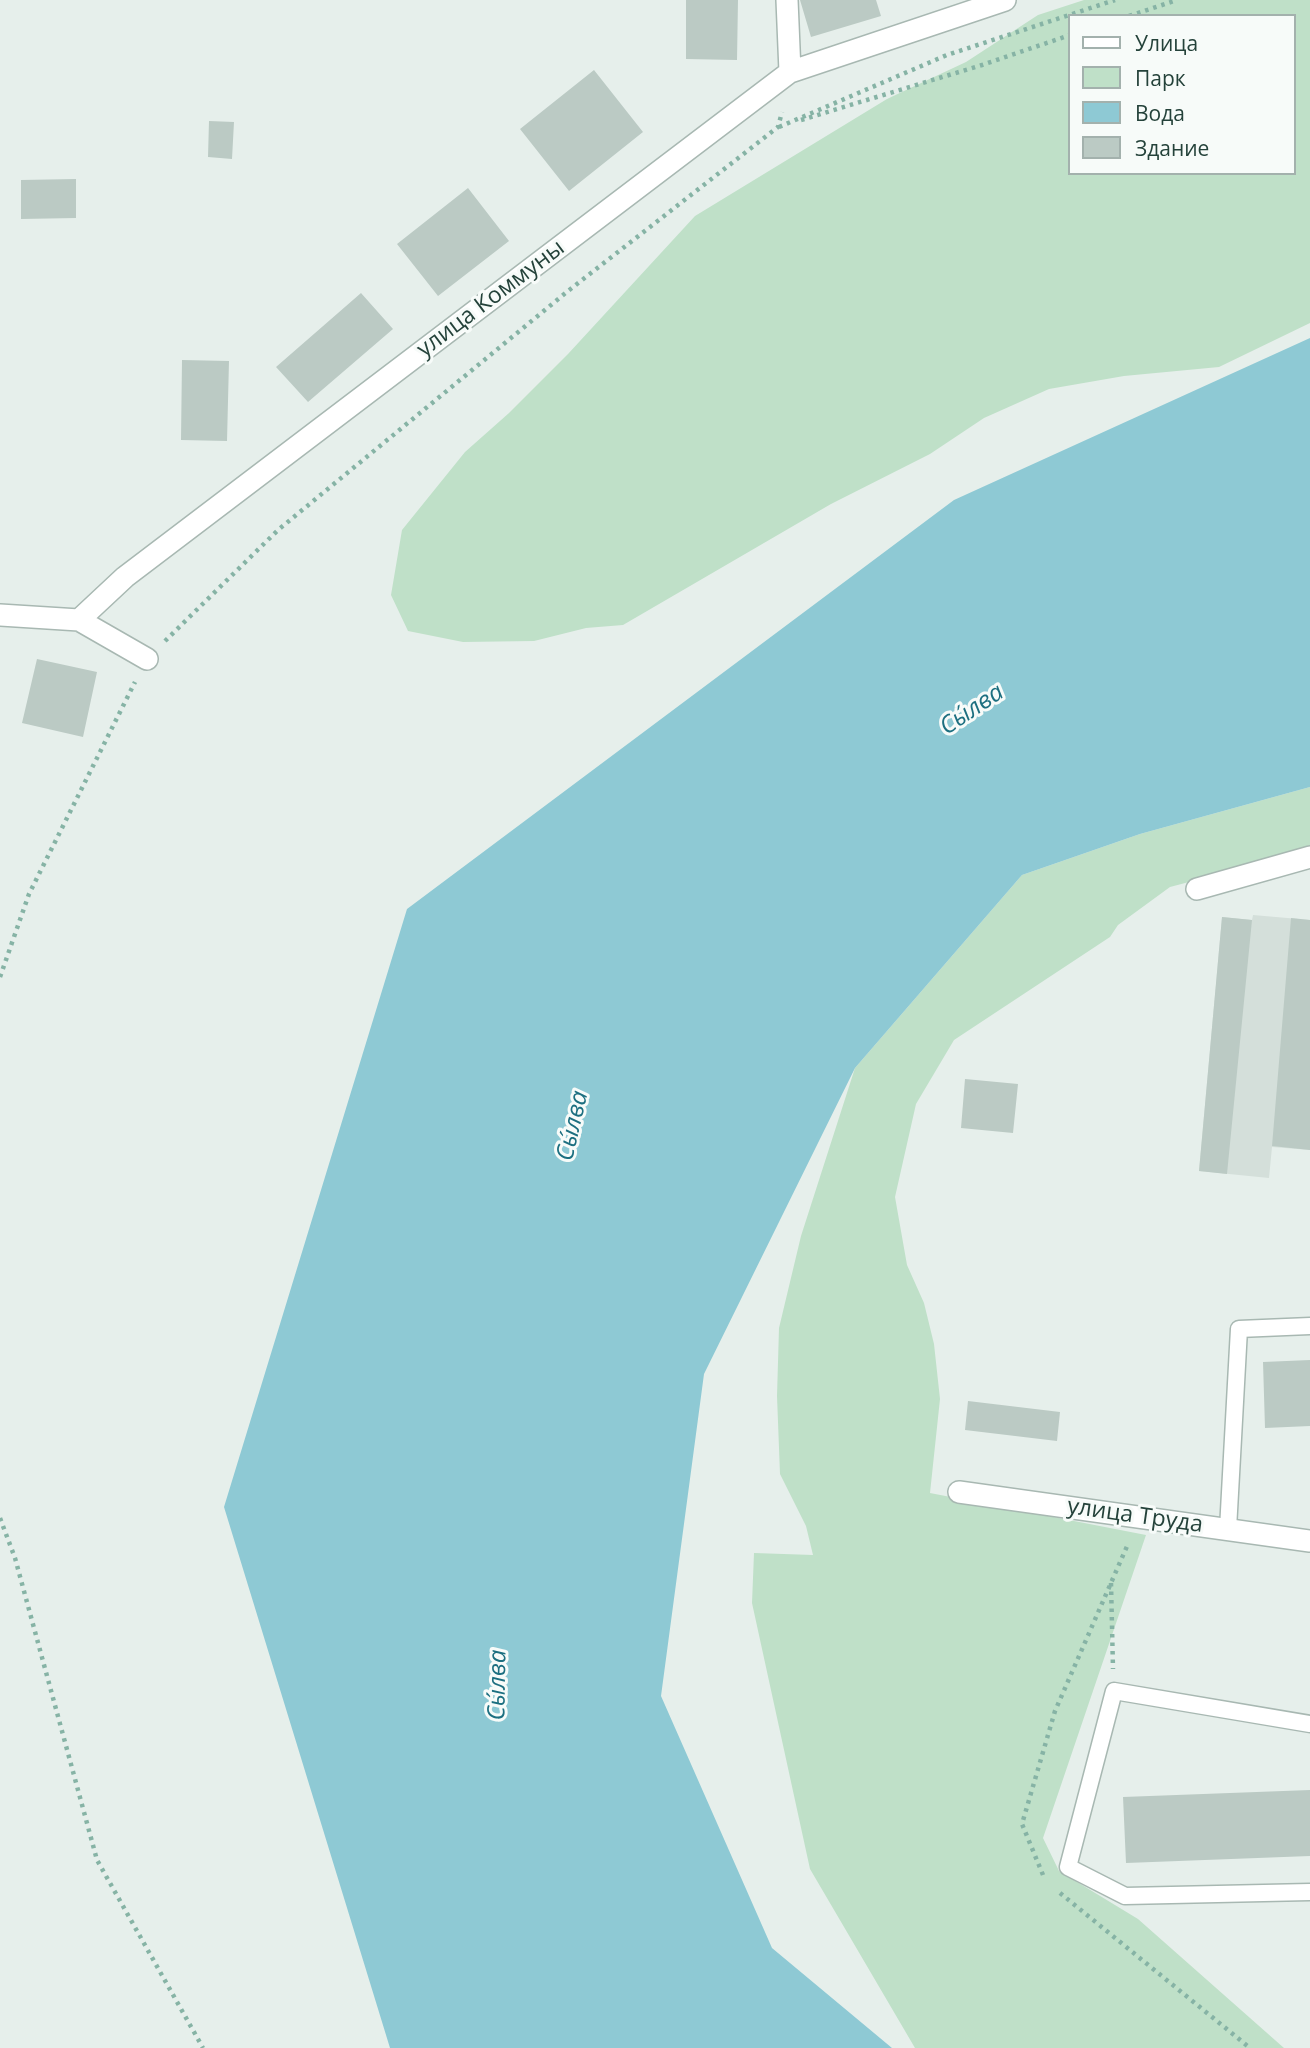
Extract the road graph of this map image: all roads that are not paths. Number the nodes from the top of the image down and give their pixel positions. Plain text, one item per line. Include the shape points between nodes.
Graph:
1 (787, 0) edge
2 (1004, 0) edge
3 (790, 72) junction
4 (0, 615) edge
5 (79, 620) junction
6 (147, 659) road end
7 (1310, 857) edge
8 (1197, 889) dead end
9 (1310, 1326) edge
10 (959, 1492) dead end
11 (1228, 1530) junction
12 (1310, 1541) edge
13 (1310, 1724) edge
14 (1310, 1892) edge

1 - 3 street
2 - 3 street, улица Коммуны
3 - 5 street, улица Коммуны via 125,577
4 - 5 street
5 - 6 street
7 - 8 street
9 - 11 lane via 1239,1329
10 - 11 street, улица Труда
11 - 12 street, улица Труда
13 - 14 lane via 1114,1691 1068,1867 1125,1896

